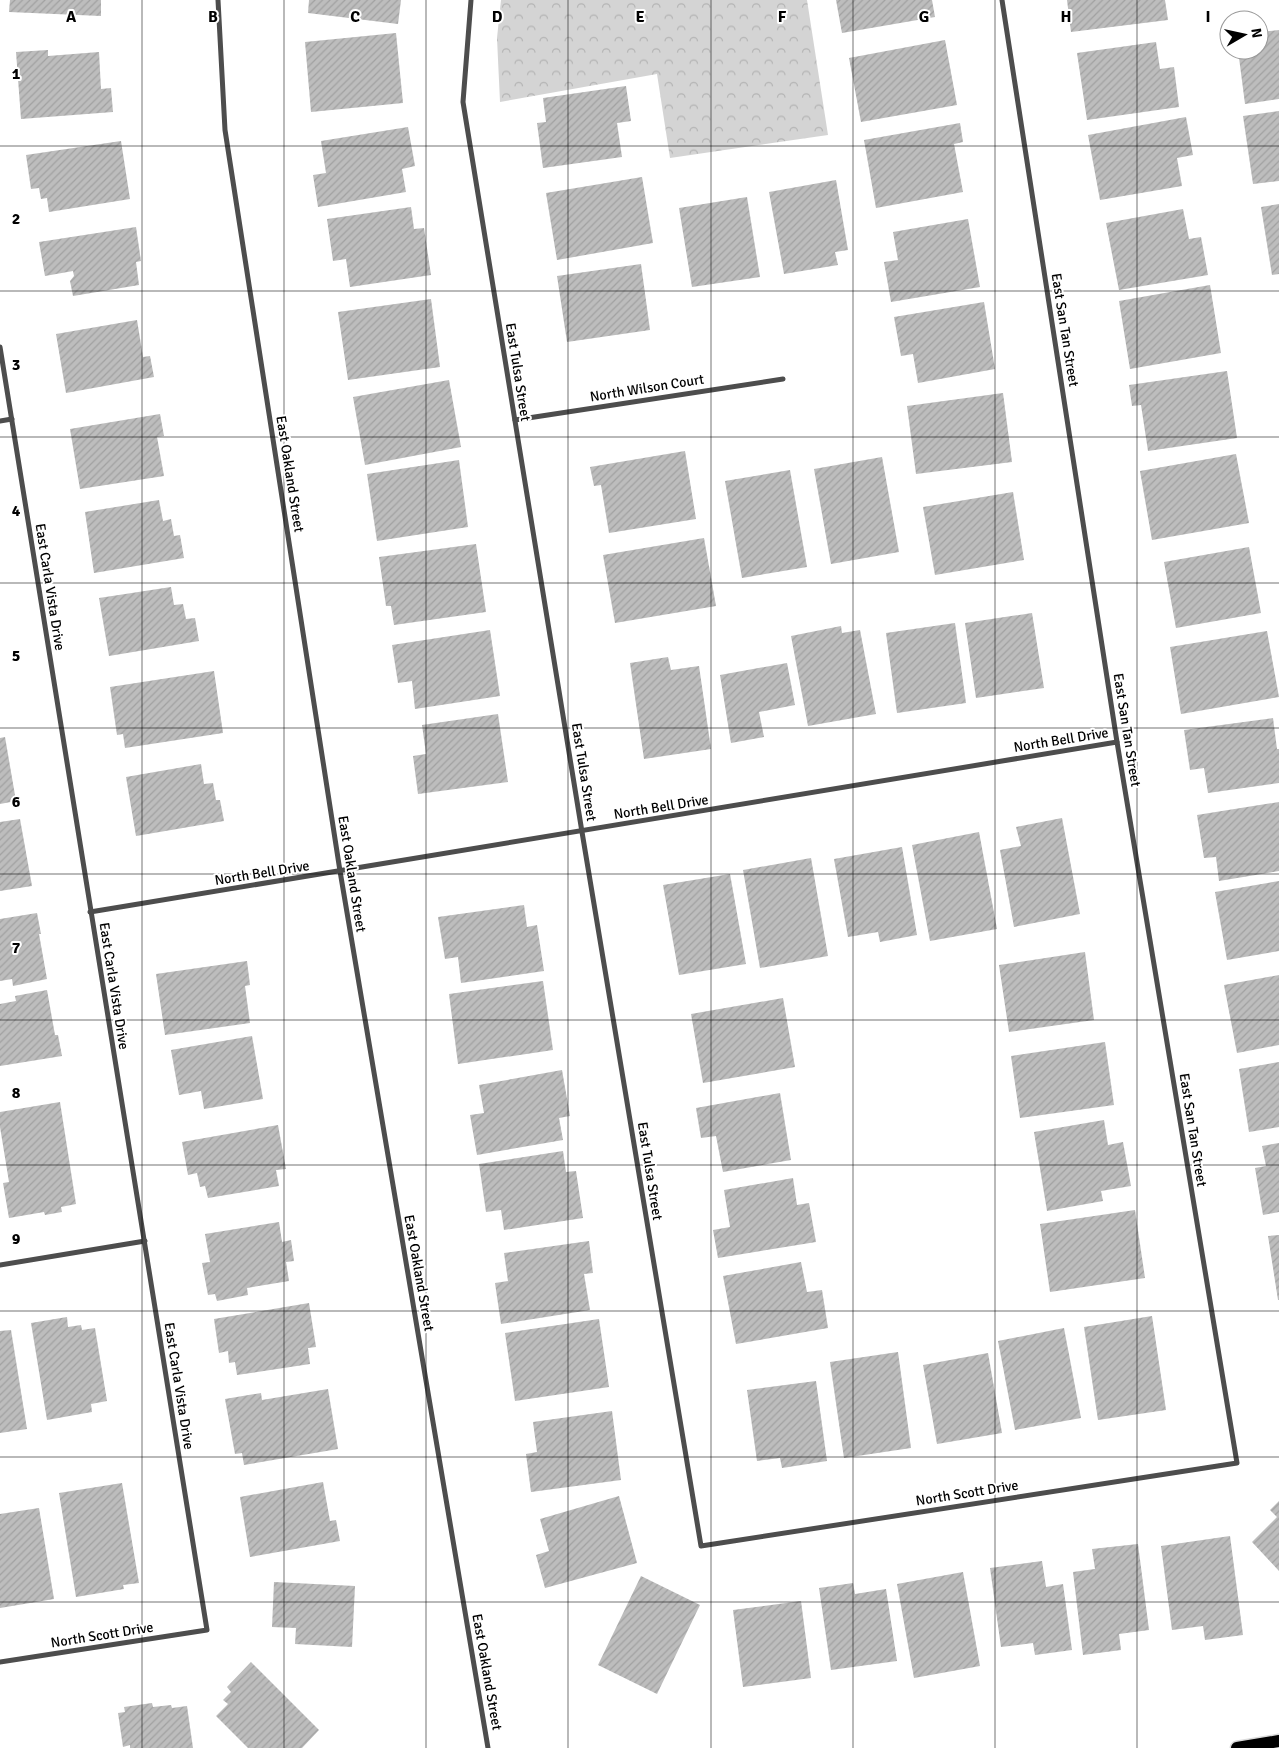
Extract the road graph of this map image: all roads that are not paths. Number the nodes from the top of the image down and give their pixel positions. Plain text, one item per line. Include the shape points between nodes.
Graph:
1 (218, 0) edge
2 (470, 0) edge
3 (1002, 0) edge
4 (0, 347) edge
5 (783, 379) dead end
6 (12, 419) junction
7 (515, 420) junction
8 (0, 421) edge
9 (1117, 742) junction
10 (582, 832) junction
11 (340, 871) junction
12 (90, 912) junction
13 (144, 1241) junction
14 (0, 1265) edge
15 (1237, 1463) joint
16 (701, 1546) joint
17 (207, 1630) joint
18 (0, 1662) edge
19 (1279, 1741) edge
20 (488, 1748) edge
21 (1236, 1748) edge

1 - 11 street, East Oakland Street via 226,130
2 - 7 street, East Tulsa Street via 463,102
3 - 9 street, East San Tan Street
4 - 6 street, East Carla Vista Drive
5 - 7 street, North Wilson Court
6 - 8 street
6 - 12 street, East Carla Vista Drive
7 - 10 street, East Tulsa Street
9 - 10 street, North Bell Drive
9 - 15 street, East San Tan Street
10 - 11 street, North Bell Drive
10 - 16 street, East Tulsa Street
11 - 12 street, North Bell Drive
11 - 20 street, East Oakland Street
12 - 13 street, East Carla Vista Drive
13 - 14 street
13 - 17 street, East Carla Vista Drive
15 - 16 street, North Scott Drive
17 - 18 street, North Scott Drive
19 - 21 main road

